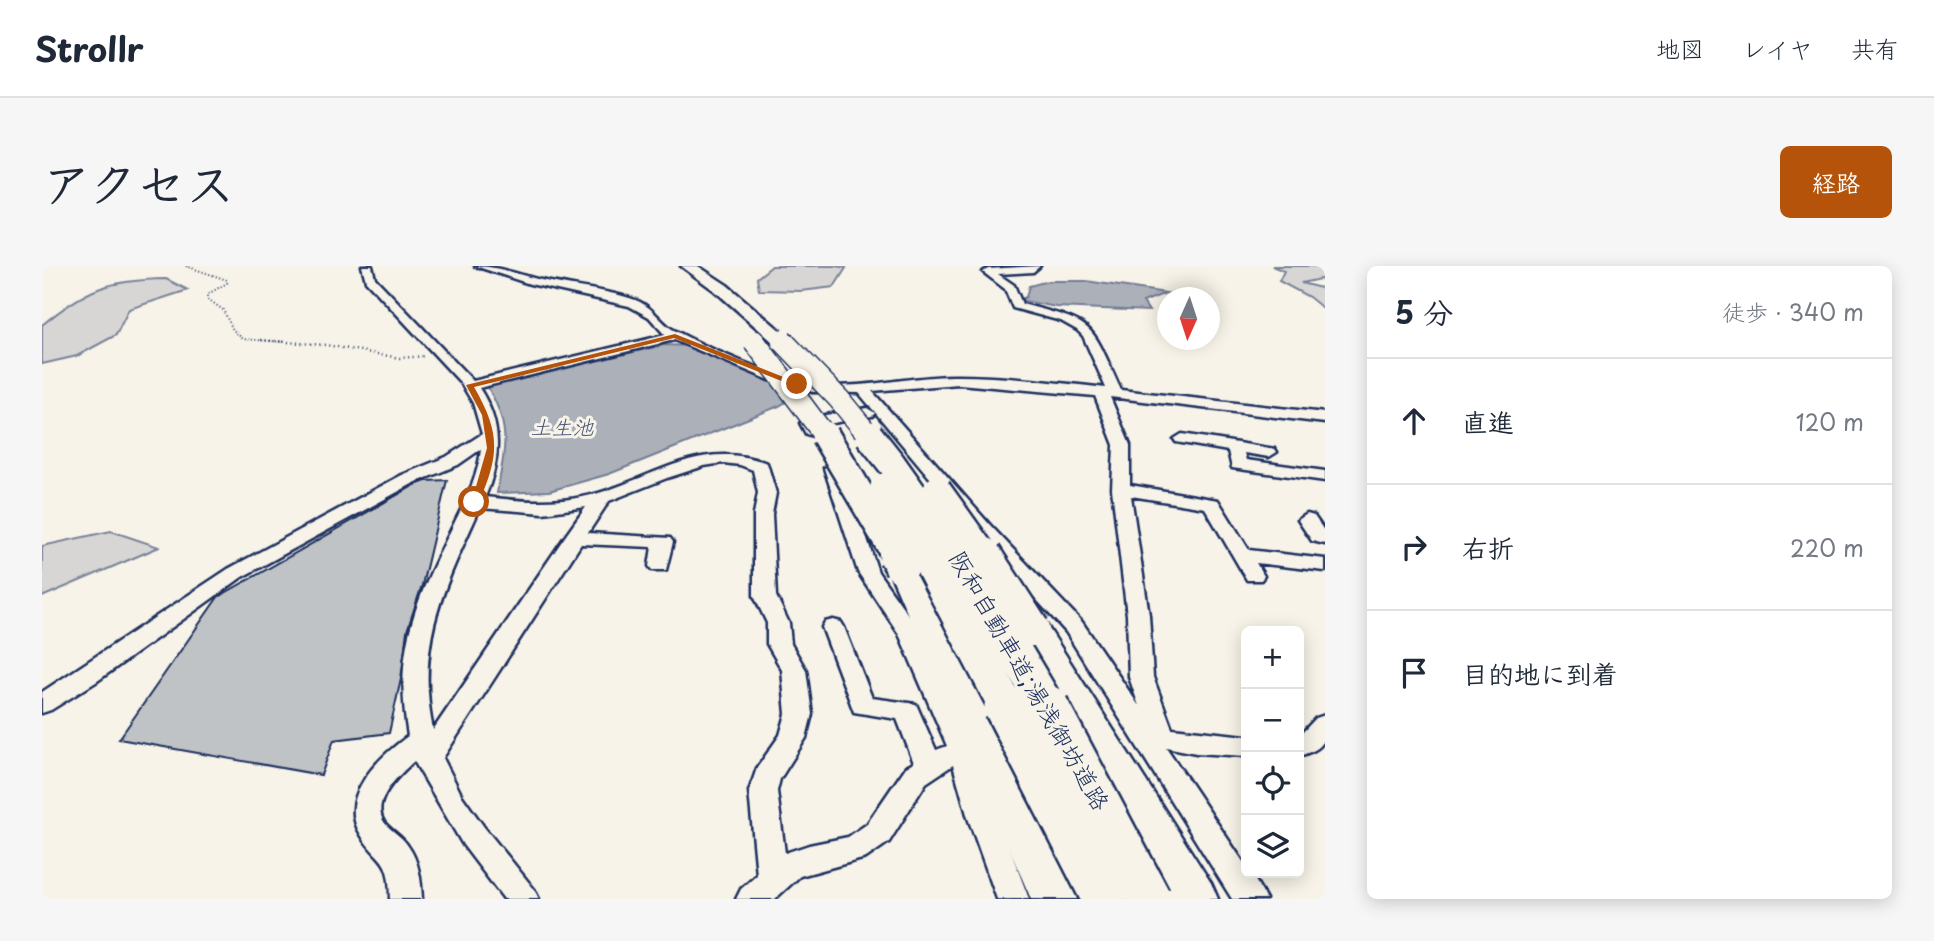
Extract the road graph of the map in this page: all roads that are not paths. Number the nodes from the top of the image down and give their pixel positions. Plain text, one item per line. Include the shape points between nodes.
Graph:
1 (367, 266) edge
2 (480, 266) edge
3 (674, 266) edge
4 (688, 266) edge
5 (1035, 266) edge
6 (718, 292) junction
7 (675, 336) junction
8 (772, 339) junction
9 (469, 386) junction
10 (863, 389) junction
11 (1108, 393) junction
12 (883, 410) junction
13 (1325, 418) edge
14 (490, 436) junction
15 (1182, 439) dead end
16 (1235, 446) junction
17 (1269, 452) dead end
18 (1325, 476) edge
19 (1121, 489) junction
20 (602, 497) junction
21 (474, 502) junction
22 (1307, 520) dead end
23 (574, 538) junction
24 (1325, 538) edge
25 (1242, 555) junction
26 (1325, 565) edge
27 (659, 566) dead end
28 (1254, 576) dead end
29 (832, 627) dead end
30 (42, 704) edge
31 (1325, 725) edge
32 (1153, 734) junction
33 (1304, 744) edge
34 (1241, 746) edge
35 (425, 750) junction
36 (963, 751) junction
37 (929, 767) junction
38 (773, 878) junction
39 (406, 899) edge
40 (523, 899) edge
41 (752, 899) edge
42 (1013, 899) edge
43 (1055, 899) edge
44 (1104, 899) edge
45 (1149, 899) edge
46 (1194, 899) edge
47 (1250, 899) edge

1 - 9 street via 370,279
2 - 7 street via 633,303
3 - 6 highway
4 - 6 highway
5 - 11 street via 988,272 1010,287 1017,306 1068,318 1082,326 1089,334
6 - 8 highway
6 - 8 highway
7 - 9 street
7 - 10 street via 784,381 823,389
8 - 43 highway, bridge via 804,405 902,566
8 - 44 highway, 阪和自動車道;湯浅御坊道路, bridge via 906,518 1011,712
8 - 45 highway, 阪和自動車道;湯浅御坊道路, bridge via 826,384 864,427 952,545 1023,662
8 - 46 highway, bridge via 833,370 966,527
9 - 14 street via 486,415
10 - 11 street via 958,380
10 - 12 street
11 - 13 street
11 - 19 street via 1122,445
12 - 32 street via 983,529 1074,627
12 - 36 street via 808,423 839,481 868,572 910,633
14 - 21 street via 489,463
14 - 30 street via 452,461 408,479 235,573
15 - 16 street
16 - 17 street
16 - 18 street via 1238,464
19 - 25 street via 1212,504
19 - 32 street via 1138,615 1141,677
20 - 21 street via 546,507
20 - 23 street
20 - 38 street via 717,458 740,458 761,467 767,493 762,514 765,597 778,623 779,644 794,670 799,714 793,738 763,791
21 - 35 street via 440,574 416,646 413,677
22 - 24 street via 1319,537
23 - 27 street via 663,542
23 - 35 street
25 - 26 street
25 - 28 street
29 - 37 street via 863,706 906,711
31 - 33 street via 1312,742
32 - 34 street
32 - 47 street
35 - 39 street via 391,765 370,801 367,819 397,855
35 - 40 street via 470,834
36 - 37 street
36 - 42 street
37 - 38 street via 916,775 878,833 855,849 809,858
38 - 41 street

